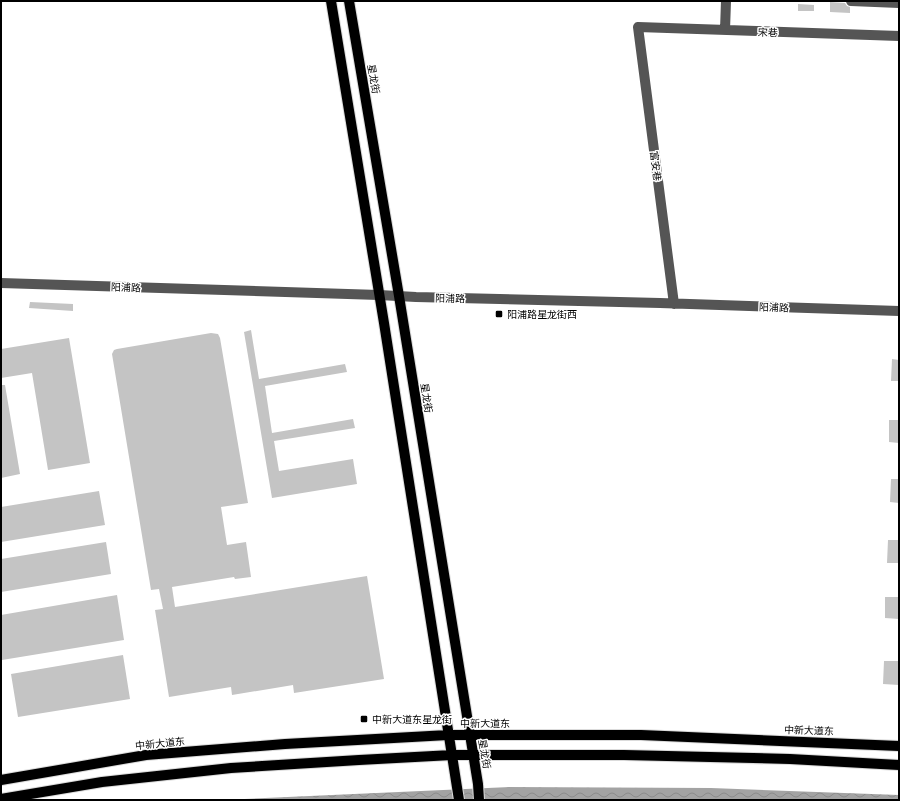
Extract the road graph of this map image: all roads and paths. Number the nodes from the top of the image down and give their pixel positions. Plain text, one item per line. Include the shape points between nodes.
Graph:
1 (331, 1) edge
2 (349, 1) edge
3 (726, 1) edge
4 (851, 1) edge
5 (899, 3) edge
6 (638, 27) joint
7 (725, 30) junction
8 (899, 36) edge
9 (1, 283) edge
10 (379, 295) junction
11 (399, 296) junction
12 (674, 304) junction
13 (899, 311) edge
14 (448, 735) junction
15 (469, 735) junction
16 (899, 746) edge
17 (452, 756) junction
18 (473, 756) junction
19 (899, 765) edge
20 (1, 780) edge
21 (1, 799) edge
22 (459, 800) edge
23 (479, 800) edge

1 - 10 main road
2 - 11 main road, 星龙街
3 - 7 street
4 - 5 street
6 - 7 street, 宋巷
6 - 12 street, 富安巷
7 - 8 street, 宋巷
9 - 10 street, 阳浦路
10 - 11 street, 阳浦路
10 - 14 main road
11 - 12 street, 阳浦路
11 - 15 main road, 星龙街
12 - 13 street, 阳浦路
14 - 15 main road, 中新大道东
14 - 17 main road
14 - 20 main road, 中新大道东 via 146,755
15 - 16 main road, 中新大道东 via 641,735
15 - 18 main road, 星龙街
17 - 18 main road
17 - 21 main road via 231,768 102,782
17 - 22 main road
18 - 19 main road via 624,755 790,759
18 - 23 main road, 星龙街

